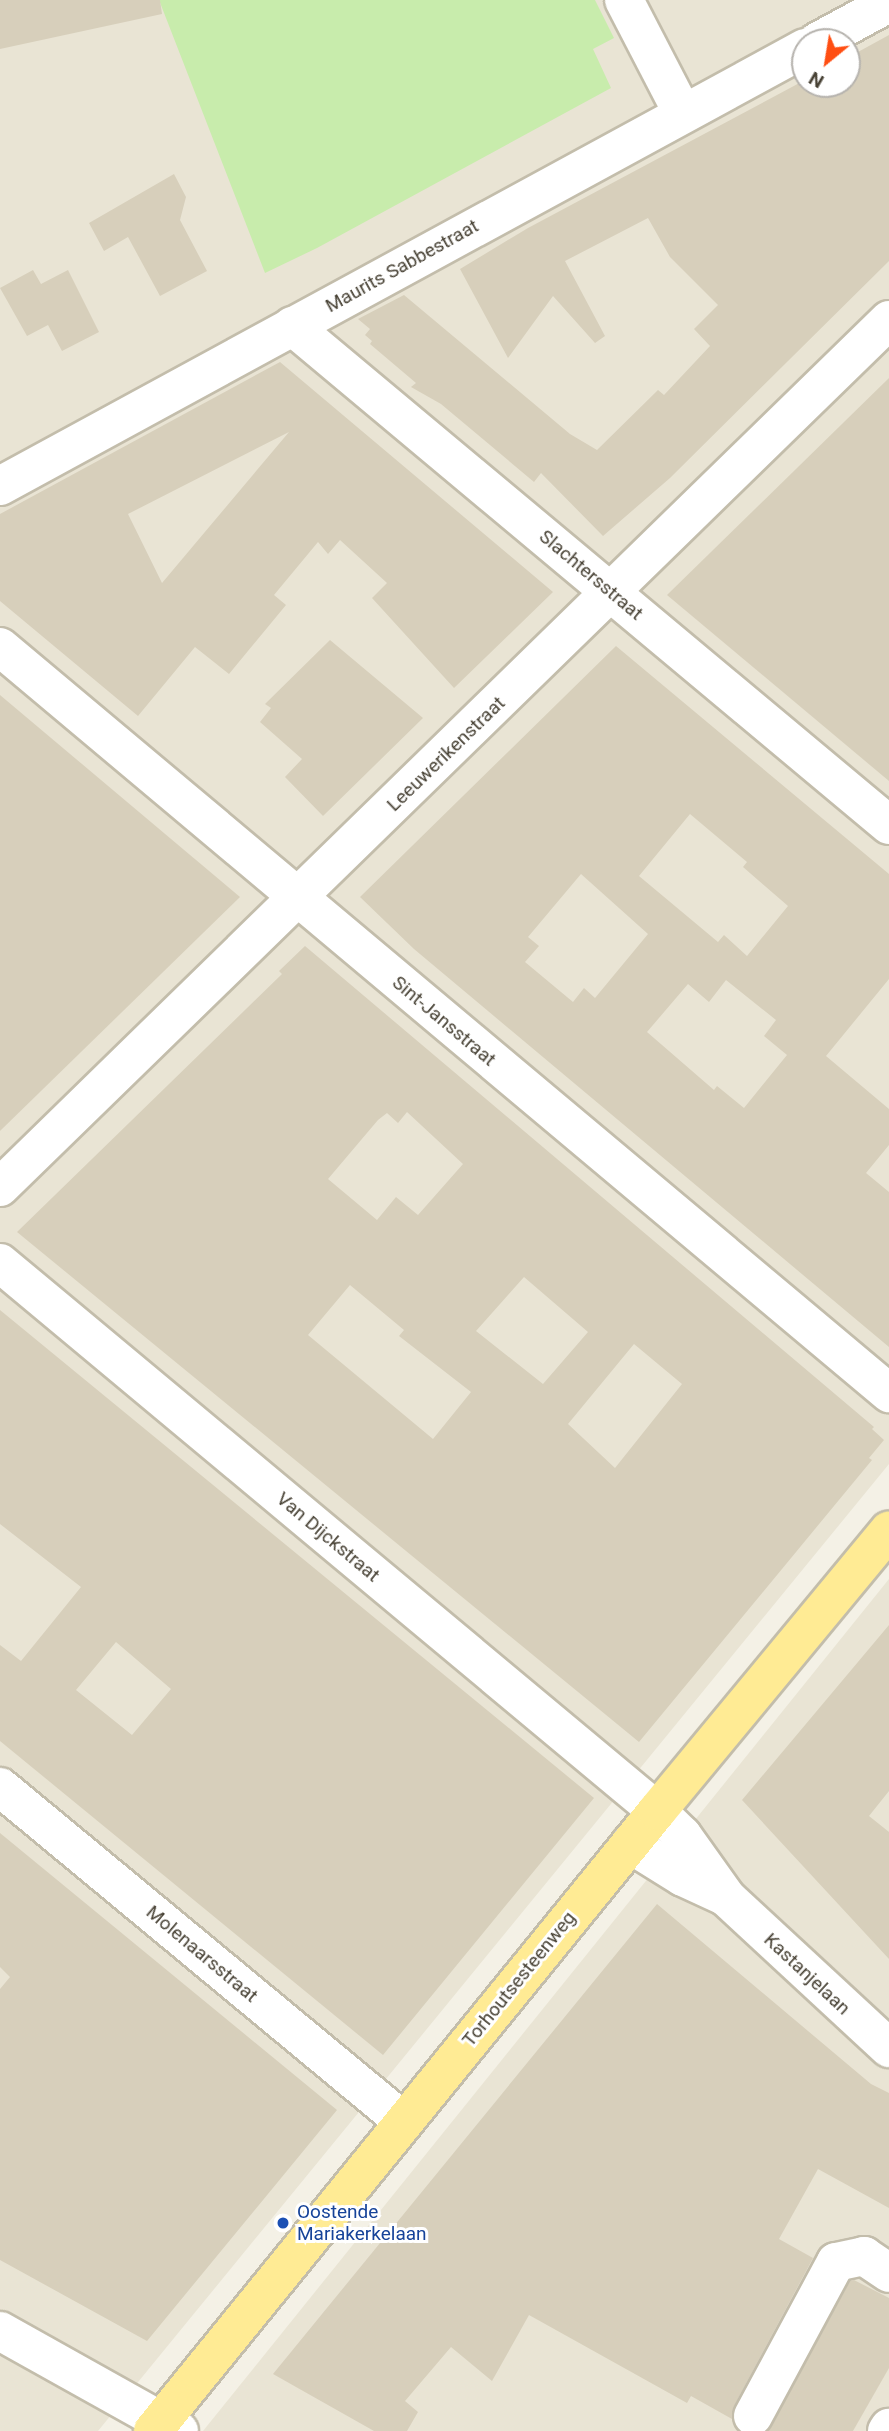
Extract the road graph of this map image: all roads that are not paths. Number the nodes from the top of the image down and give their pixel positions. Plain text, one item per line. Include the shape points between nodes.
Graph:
1 (624, 0) edge
2 (889, 4) edge
3 (844, 28) edge
4 (791, 56) edge
5 (682, 114) junction
6 (889, 320) edge
7 (292, 326) junction
8 (0, 486) edge
9 (611, 593) junction
10 (0, 647) edge
11 (889, 825) edge
12 (298, 898) junction
13 (0, 1187) edge
14 (0, 1263) edge
15 (889, 1393) edge
16 (889, 1531) edge
17 (0, 1787) edge
18 (657, 1811) junction
19 (630, 1844) junction
20 (727, 1898) junction
21 (889, 2048) edge
22 (403, 2121) junction
23 (889, 2273) edge
24 (0, 2331) edge
25 (753, 2416) dead end
26 (165, 2428) edge

1 - 5 street
2 - 3 street
4 - 5 street, Maurits Sabbestraat
5 - 7 street, Maurits Sabbestraat
6 - 9 street, Leeuwerikenstraat
7 - 8 street, Maurits Sabbestraat
7 - 9 street, Slachtersstraat
9 - 11 street, Slachtersstraat
9 - 12 street, Leeuwerikenstraat
10 - 12 street, Sint-Jansstraat
12 - 13 street, Leeuwerikenstraat
12 - 15 street, Sint-Jansstraat
14 - 18 street, Van Dijckstraat
16 - 18 main road, Torhoutsesteenweg
17 - 22 street, Molenaarsstraat
18 - 19 main road, Torhoutsesteenweg
18 - 20 street, Kastanjelaan via 682,1835
19 - 20 street, Kastanjelaan
19 - 22 main road, Torhoutsesteenweg
20 - 21 street, Kastanjelaan
22 - 26 main road, Torhoutsesteenweg
23 - 25 street via 864,2256 836,2262
24 - 26 street

